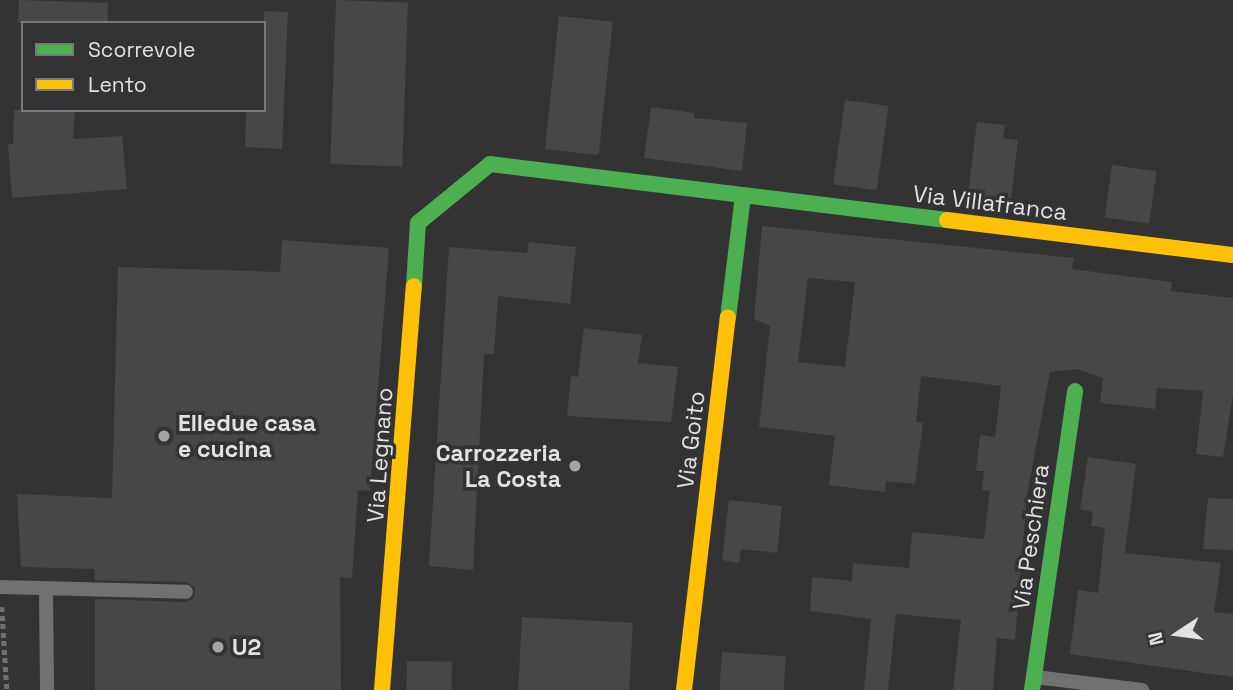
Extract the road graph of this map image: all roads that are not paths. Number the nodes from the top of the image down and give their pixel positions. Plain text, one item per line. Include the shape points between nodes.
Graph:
1 (743, 196) junction
2 (418, 223) joint
3 (1233, 255) edge
4 (1075, 390) dead end
5 (0, 587) edge
6 (46, 589) junction
7 (186, 592) dead end
8 (1033, 683) edge
9 (47, 690) edge
10 (382, 690) edge
11 (684, 690) edge
12 (1142, 690) edge

1 - 2 street, Via Villafranca via 490,164
1 - 3 street, Via Villafranca
1 - 11 street, Via Goito
2 - 10 street, Via Legnano
4 - 8 street, Via Peschiera
5 - 6 lane
6 - 7 lane
6 - 9 lane
8 - 12 lane

